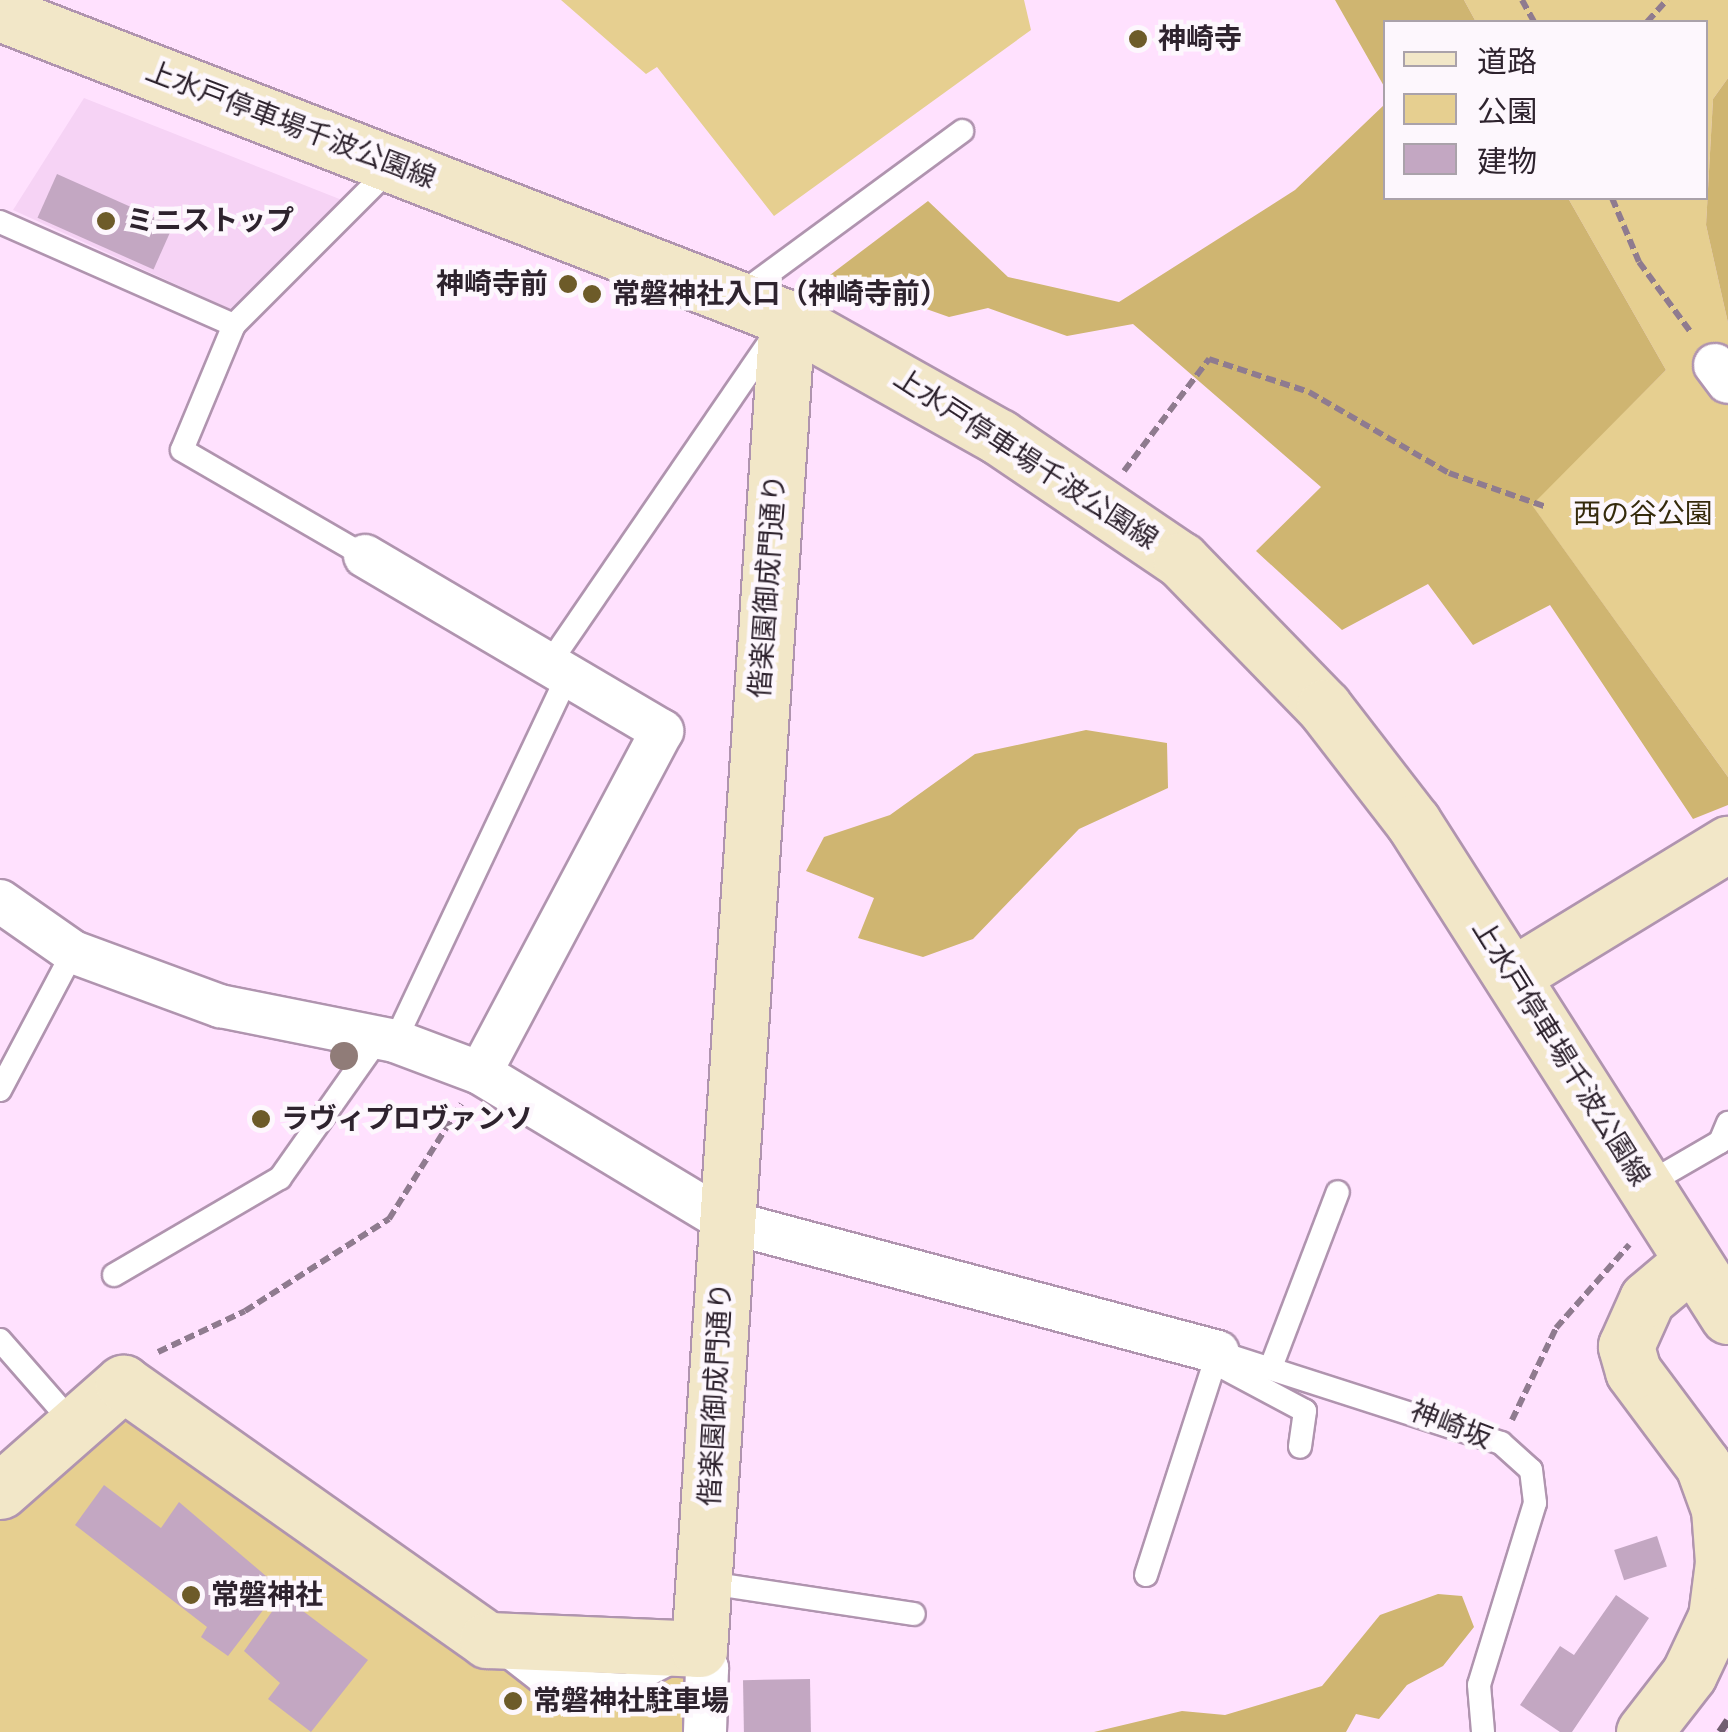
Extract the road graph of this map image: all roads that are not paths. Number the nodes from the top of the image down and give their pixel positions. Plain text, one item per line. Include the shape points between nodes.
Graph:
1 (17, 10) edge
2 (962, 131) dead end
3 (394, 164) junction
4 (0, 222) edge
5 (735, 298) junction
6 (787, 318) junction
7 (234, 325) junction
8 (365, 556) joint
9 (558, 671) junction
10 (1728, 844) edge
11 (0, 901) edge
12 (73, 952) junction
13 (1513, 975) junction
14 (387, 1040) junction
15 (480, 1074) junction
16 (0, 1090) edge
17 (1728, 1123) edge
18 (1338, 1192) dead end
19 (725, 1221) junction
20 (1668, 1222) junction
21 (114, 1274) dead end
22 (1728, 1316) edge
23 (0, 1340) edge
24 (1216, 1357) junction
25 (1271, 1367) junction
26 (71, 1420) junction
27 (1300, 1447) dead end
28 (0, 1491) edge
29 (1726, 1561) edge
30 (1146, 1575) dead end
31 (709, 1584) junction
32 (914, 1614) dead end
33 (699, 1649) junction
34 (705, 1732) edge
35 (1483, 1732) edge
36 (1644, 1732) edge

1 - 3 street, 上水戸停車場千波公園線
2 - 5 lane
3 - 5 street, 上水戸停車場千波公園線
3 - 7 lane
4 - 7 lane
5 - 6 street, 上水戸停車場千波公園線
6 - 9 lane
6 - 13 street, 上水戸停車場千波公園線 via 1102,501 1181,560 1324,707
6 - 19 street, 偕楽園御成門通り
7 - 8 lane via 182,450
8 - 9 street
9 - 14 lane
9 - 15 street via 662,731
10 - 13 street
11 - 12 street
12 - 14 street via 220,1006
12 - 16 lane
13 - 20 street, 上水戸停車場千波公園線
14 - 15 street
14 - 21 lane via 280,1178
15 - 19 street
17 - 20 lane
18 - 25 lane
19 - 24 street
19 - 31 street, 偕楽園御成門通り
20 - 22 street, 上水戸停車場千波公園線
20 - 29 street via 1626,1346 1633,1371 1703,1466
23 - 26 lane
24 - 25 lane, 神崎坂
24 - 27 lane via 1305,1411
24 - 30 lane
25 - 35 lane, 神崎坂 via 1501,1443 1531,1470 1535,1503 1479,1684
26 - 28 street
26 - 33 street via 123,1383 487,1640
29 - 36 street via 1716,1618 1689,1674
31 - 32 lane
31 - 33 street, 偕楽園御成門通り
33 - 34 street via 708,1668

